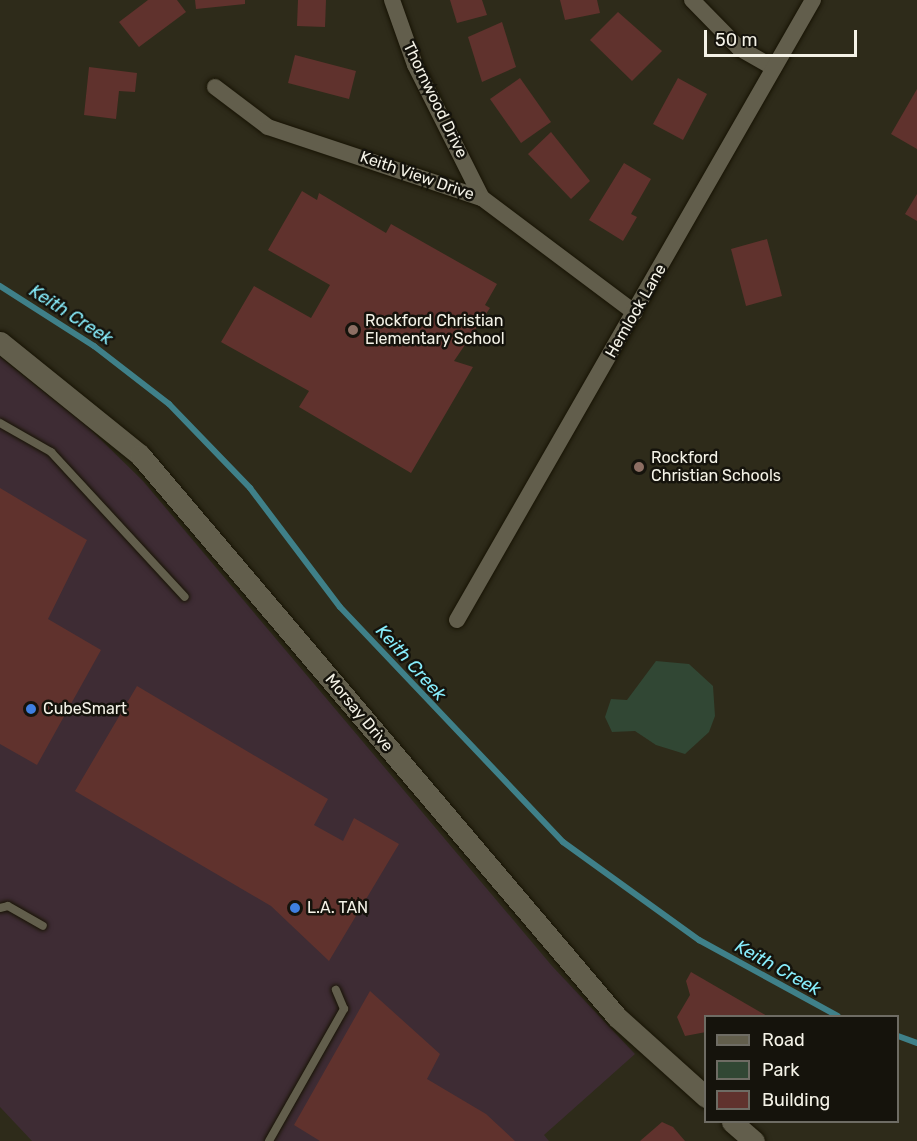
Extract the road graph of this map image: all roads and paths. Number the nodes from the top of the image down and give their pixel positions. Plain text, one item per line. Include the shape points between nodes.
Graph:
1 (392, 0) edge
2 (692, 0) edge
3 (813, 0) edge
4 (774, 68) junction
5 (215, 87) dead end
6 (482, 198) junction
7 (635, 313) junction
8 (0, 342) edge
9 (0, 423) edge
10 (185, 597) dead end
11 (457, 620) dead end
12 (0, 908) edge
13 (43, 926) dead end
14 (336, 990) dead end
15 (704, 1096) edge
16 (733, 1123) edge
17 (269, 1141) edge
18 (754, 1141) edge

1 - 6 street, Thornwood Drive via 415,65
2 - 4 street via 739,48
3 - 4 street, Hemlock Lane
4 - 7 street, Hemlock Lane
5 - 6 street, Keith View Drive via 268,127
6 - 7 street, Keith View Drive
7 - 11 street, Hemlock Lane
8 - 15 street, Morsay Drive via 140,455 617,1017
9 - 10 lane via 51,452
12 - 13 lane via 8,906
14 - 17 lane via 344,1009
16 - 18 street

